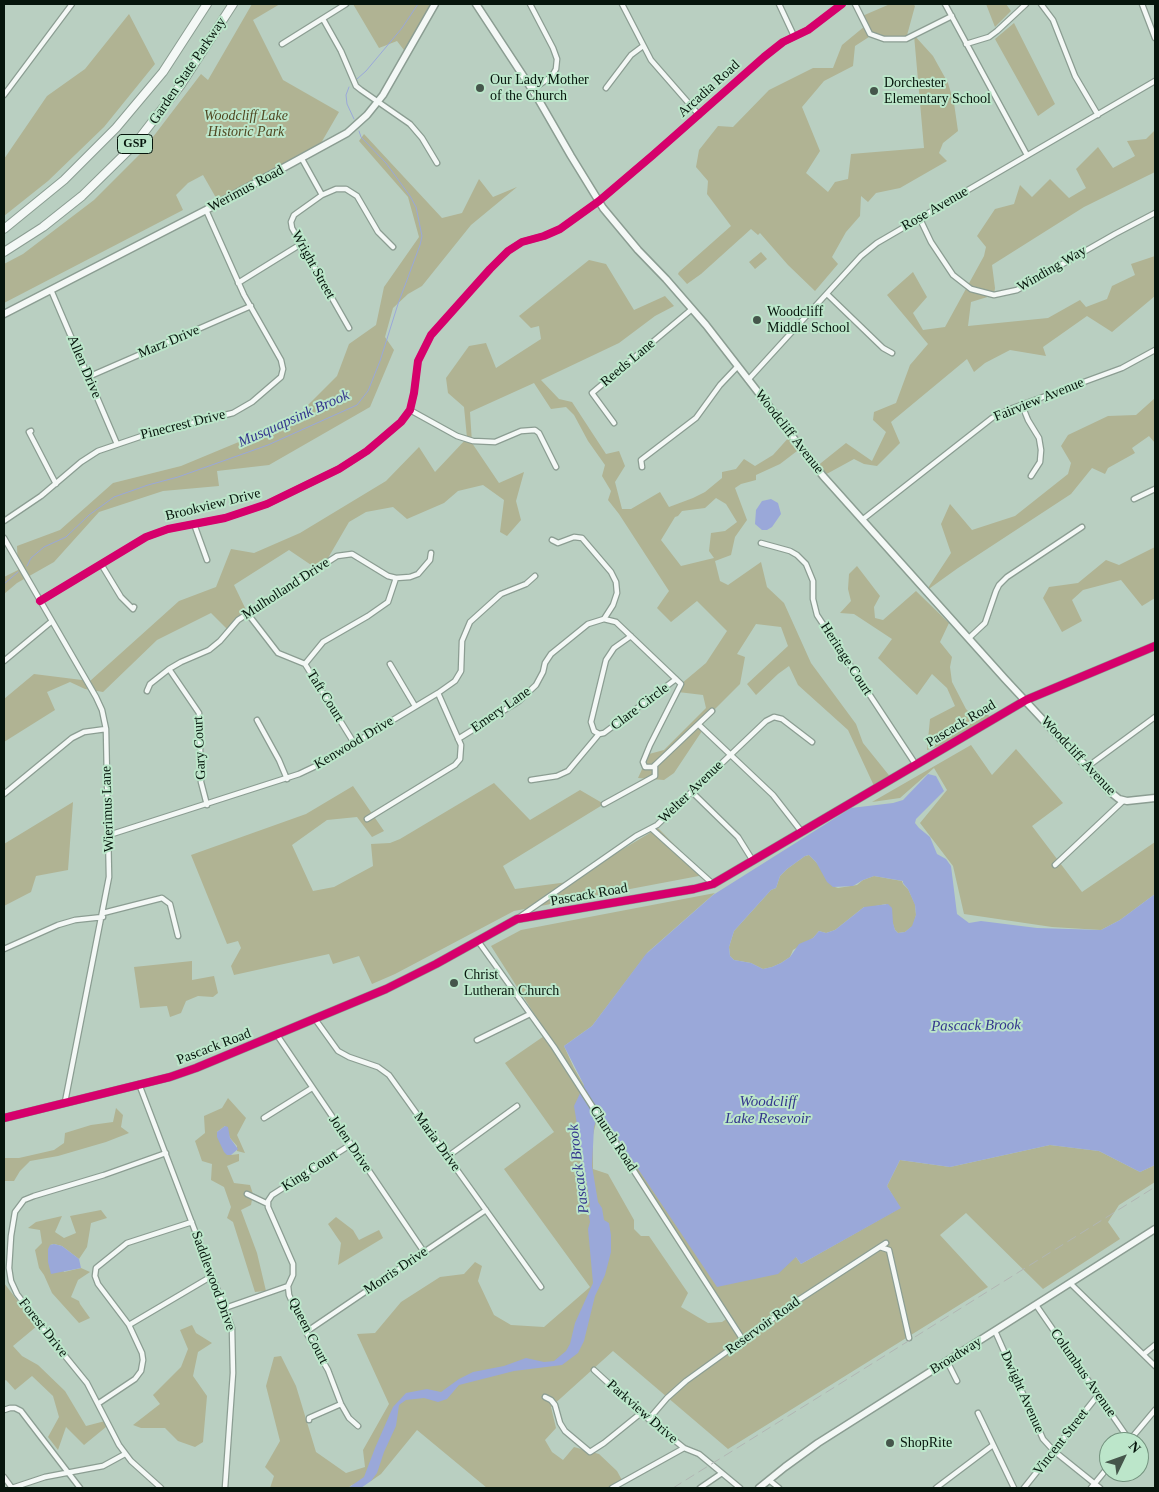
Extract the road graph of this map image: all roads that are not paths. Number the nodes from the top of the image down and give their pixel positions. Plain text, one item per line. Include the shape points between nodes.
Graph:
1 (72, 4) edge
2 (207, 4) edge
3 (233, 4) edge
4 (346, 4) edge
5 (435, 4) edge
6 (476, 4) edge
7 (530, 4) edge
8 (622, 4) edge
9 (779, 4) edge
10 (842, 4) edge
11 (855, 4) edge
12 (945, 4) edge
13 (1026, 4) edge
14 (1040, 4) edge
15 (1142, 4) edge
16 (952, 16) junction
17 (323, 19) junction
18 (794, 36) junction
19 (1155, 38) edge
20 (282, 44) dead end
21 (966, 44) junction
22 (643, 46) junction
23 (1155, 81) edge
24 (606, 88) dead end
25 (532, 90) junction
26 (4, 95) edge
27 (378, 102) junction
28 (699, 115) junction
29 (1098, 115) junction
30 (1027, 155) junction
31 (302, 159) junction
32 (437, 163) dead end
33 (322, 195) junction
34 (599, 201) junction
35 (206, 210) junction
36 (1155, 213) edge
37 (920, 219) junction
38 (4, 229) edge
39 (301, 244) junction
40 (393, 247) dead end
41 (4, 252) edge
42 (238, 283) junction
43 (51, 290) junction
44 (827, 294) junction
45 (251, 306) junction
46 (692, 309) junction
47 (4, 314) edge
48 (349, 328) dead end
49 (1155, 350) edge
50 (892, 353) dead end
51 (738, 366) junction
52 (88, 377) junction
53 (748, 380) junction
54 (1022, 405) junction
55 (410, 410) junction
56 (614, 423) dead end
57 (31, 431) dead end
58 (117, 444) junction
59 (642, 466) dead end
60 (556, 467) dead end
61 (1031, 476) dead end
62 (56, 484) junction
63 (1155, 489) edge
64 (1134, 499) dead end
65 (862, 520) junction
66 (4, 521) edge
67 (194, 524) junction
68 (1082, 527) dead end
69 (4, 538) edge
70 (552, 540) dead end
71 (761, 543) dead end
72 (431, 553) dead end
73 (207, 560) dead end
74 (101, 564) junction
75 (535, 576) dead end
76 (396, 578) junction
77 (40, 601) junction
78 (134, 607) dead end
79 (248, 614) junction
80 (604, 619) junction
81 (52, 621) junction
82 (631, 636) junction
83 (969, 638) junction
84 (1155, 646) edge
85 (4, 661) edge
86 (305, 664) junction
87 (390, 664) dead end
88 (169, 669) junction
89 (676, 679) junction
90 (147, 691) dead end
91 (438, 693) junction
92 (1026, 700) junction
93 (416, 706) junction
94 (712, 711) dead end
95 (1155, 717) edge
96 (257, 720) dead end
97 (699, 725) junction
98 (106, 729) junction
99 (599, 734) junction
100 (458, 739) junction
101 (812, 742) dead end
102 (354, 743) junction
103 (730, 755) junction
104 (655, 765) junction
105 (916, 765) junction
106 (1088, 766) junction
107 (287, 779) junction
108 (531, 780) dead end
109 (692, 792) junction
110 (4, 794) edge
111 (1155, 798) edge
112 (1123, 801) junction
113 (207, 804) junction
114 (604, 804) dead end
115 (367, 819) dead end
116 (652, 829) junction
117 (801, 831) junction
118 (109, 834) junction
119 (753, 861) junction
120 (1055, 865) dead end
121 (713, 884) junction
122 (103, 915) junction
123 (517, 919) junction
124 (178, 936) dead end
125 (478, 941) junction
126 (4, 948) edge
127 (530, 1014) junction
128 (315, 1019) junction
129 (276, 1036) junction
130 (477, 1040) dead end
131 (139, 1084) junction
132 (312, 1088) junction
133 (65, 1102) junction
134 (517, 1106) dead end
135 (4, 1118) edge
136 (264, 1118) dead end
137 (350, 1144) junction
138 (166, 1153) junction
139 (448, 1157) junction
140 (247, 1194) dead end
141 (268, 1204) junction
142 (486, 1210) junction
143 (192, 1222) junction
144 (1155, 1228) edge
145 (886, 1243) dead end
146 (880, 1247) junction
147 (424, 1252) junction
148 (212, 1276) junction
149 (1070, 1283) junction
150 (288, 1286) junction
151 (541, 1287) dead end
152 (1036, 1305) junction
153 (225, 1308) junction
154 (129, 1325) junction
155 (995, 1331) junction
156 (306, 1332) junction
157 (909, 1338) dead end
158 (743, 1340) junction
159 (1155, 1345) edge
160 (1144, 1354) junction
161 (947, 1361) junction
162 (1155, 1366) edge
163 (594, 1370) dead end
164 (957, 1381) dead end
165 (1098, 1395) junction
166 (545, 1397) dead end
167 (99, 1403) junction
168 (341, 1404) junction
169 (4, 1410) edge
170 (1155, 1410) edge
171 (642, 1413) junction
172 (978, 1413) dead end
173 (649, 1419) junction
174 (309, 1420) dead end
175 (358, 1426) dead end
176 (1123, 1432) edge
177 (1137, 1432) edge
178 (993, 1445) junction
179 (684, 1448) junction
180 (1054, 1451) junction
181 (125, 1454) junction
182 (67, 1472) junction
183 (722, 1473) junction
184 (4, 1477) edge
185 (1099, 1478) edge
186 (769, 1480) junction
187 (941, 1484) junction
188 (1094, 1484) junction
189 (12, 1488) edge
190 (80, 1488) edge
191 (160, 1488) edge
192 (225, 1488) edge
193 (612, 1488) edge
194 (700, 1488) edge
195 (740, 1488) edge
196 (759, 1488) edge
197 (778, 1488) edge
198 (936, 1488) edge
199 (946, 1488) edge
200 (1014, 1488) edge
201 (1024, 1488) edge
202 (1091, 1488) edge
203 (1100, 1488) edge

1 - 26 street
2 - 38 highway, Garden State Parkway / GSP via 163,72 116,128 64,180
3 - 41 highway, Garden State Parkway / GSP via 180,86 135,144 82,196
4 - 17 street
5 - 27 street, Werimus Road
6 - 25 street, Woodcliff Avenue
7 - 25 street via 556,53 558,64 552,76
8 - 22 street
9 - 18 street
10 - 18 street, Arcadia Road via 808,30
11 - 16 street via 870,34 884,39 906,39
12 - 16 street
13 - 21 street via 993,34
14 - 29 street via 1049,13 1076,76
15 - 19 street
16 - 21 street
17 - 20 street
17 - 27 street via 344,56 353,81
18 - 28 street, Arcadia Road via 764,57
21 - 30 street
22 - 24 street via 631,55
22 - 28 street via 658,69
23 - 29 street, Rose Avenue
25 - 34 street, Woodcliff Avenue
27 - 31 street, Werimus Road via 347,133
27 - 32 street via 410,124
28 - 34 street, Arcadia Road
29 - 30 street, Rose Avenue
30 - 37 street, Rose Avenue
31 - 33 street
31 - 35 street, Werimus Road
33 - 39 street, Wright Street via 296,211 292,218 292,228
33 - 40 street via 341,188 354,193 378,232
34 - 46 street, Woodcliff Avenue
34 - 55 street, Arcadia Road via 560,229 514,247 490,268 426,342 418,361
35 - 42 street, Pinecrest Drive
35 - 43 street, Werimus Road
36 - 37 street, Winding Way via 1018,290 994,295 971,290 953,275
37 - 44 street, Rose Avenue via 869,249
39 - 42 street
39 - 48 street, Wright Street
42 - 45 street, Pinecrest Drive
43 - 47 street, Werimus Road
43 - 52 street, Allen Drive
44 - 50 street
44 - 53 street, Rose Avenue
45 - 52 street, Marz Drive
45 - 58 street, Pinecrest Drive via 282,360 283,369 278,381 233,413
46 - 51 street, Woodcliff Avenue
46 - 56 street, Reeds Lane via 592,393
49 - 54 street, Fairview Avenue via 1122,368
51 - 53 street, Woodcliff Avenue
51 - 59 street via 696,418 641,460
52 - 58 street, Allen Drive
53 - 65 street, Woodcliff Avenue via 808,458
54 - 61 street via 1039,438 1041,450 1040,462
54 - 65 street, Fairview Avenue via 981,425
55 - 60 street via 457,436 473,441 495,442 521,431 535,430
55 - 67 street, Brookview Drive via 382,439 354,460 281,499 254,510
57 - 62 street
58 - 62 street, Pinecrest Drive via 90,456
62 - 66 street, Pinecrest Drive
63 - 64 street
65 - 83 street, Woodcliff Avenue
67 - 73 street
67 - 74 street, Brookview Drive via 158,532
68 - 83 street via 1007,577 996,591 985,623
69 - 77 street, Wierimus Lane
70 - 80 street via 558,543 574,537 582,538 611,572 617,593
71 - 105 street, Heritage Court via 790,551 806,564 813,581 817,615
72 - 76 street via 430,560 418,574
74 - 77 street, Brookview Drive
74 - 78 street via 121,598
75 - 91 street, Kenwood Drive via 526,584 501,594 470,622 462,640 461,671 452,684
76 - 79 street, Mulholland Drive via 352,554 337,556
76 - 86 street via 388,602 323,642
77 - 81 street, Wierimus Lane
79 - 86 street, Taft Court via 278,654
79 - 88 street, Mulholland Drive via 209,650
80 - 82 street via 616,622
80 - 100 street, Emery Lane via 588,624 551,654 536,685 519,701
81 - 85 street
81 - 98 street, Wierimus Lane via 100,704
82 - 89 street
82 - 99 street, Clare Circle via 614,648 604,666 591,722 592,729
83 - 92 street, Woodcliff Avenue
84 - 92 street, Pascack Road
86 - 102 street, Taft Court
87 - 93 street
88 - 90 street, Mulholland Drive via 150,684
88 - 113 street, Gary Court via 199,713 201,782
89 - 99 street, Clare Circle via 604,734
89 - 104 street via 681,684 644,762 648,768
91 - 93 street, Kenwood Drive
91 - 100 street
92 - 105 street, Pascack Road
92 - 106 street, Woodcliff Avenue
93 - 102 street, Kenwood Drive
94 - 97 street
95 - 106 street
96 - 107 street
97 - 103 street
97 - 104 street
98 - 110 street via 84,732 72,738
98 - 118 street, Wierimus Lane
99 - 108 street via 568,771
100 - 115 street via 461,755 454,765
101 - 103 street, Welter Avenue via 784,720 774,717
102 - 107 street, Kenwood Drive
103 - 109 street, Welter Avenue
103 - 117 street via 773,795
104 - 114 street via 655,776
105 - 117 street, Pascack Road
106 - 112 street, Woodcliff Avenue
107 - 113 street, Kenwood Drive
109 - 116 street, Welter Avenue
109 - 119 street via 738,837
111 - 112 street, Woodcliff Avenue
112 - 120 street
113 - 118 street, Kenwood Drive
116 - 121 street
116 - 123 street, Welter Avenue via 636,836
117 - 119 street, Pascack Road
118 - 122 street, Wierimus Lane via 109,877
119 - 121 street, Pascack Road
121 - 123 street, Pascack Road
122 - 124 street via 162,898 170,904
122 - 126 street via 58,924
122 - 133 street, Wierimus Lane
123 - 125 street, Pascack Road
125 - 127 street, Church Road
125 - 128 street, Pascack Road via 411,977
127 - 130 street
127 - 158 street, Church Road
128 - 129 street, Pascack Road
128 - 139 street, Maria Drive via 338,1051 387,1073
129 - 131 street, Pascack Road via 183,1073
129 - 132 street, Jolen Drive
131 - 133 street, Pascack Road
131 - 138 street, Saddlewood Drive
132 - 136 street
132 - 137 street, Jolen Drive
133 - 135 street, Pascack Road
134 - 139 street
137 - 141 street, King Court via 272,1195
137 - 147 street, Jolen Drive
138 - 143 street, Saddlewood Drive
138 - 167 street, Forest Drive via 29,1198 15,1212 9,1268 14,1288
139 - 142 street, Maria Drive
140 - 141 street
141 - 150 street, Queen Court via 292,1264 293,1275
142 - 147 street, Morris Drive
142 - 151 street, Maria Drive
143 - 148 street, Saddlewood Drive
143 - 154 street via 127,1243 99,1265 95,1273 98,1284
144 - 149 street, Broadway
145 - 146 street, Reservoir Road
146 - 157 street via 890,1250
146 - 158 street, Reservoir Road
147 - 156 street, Morris Drive
148 - 153 street, Saddlewood Drive
148 - 154 street
149 - 152 street, Broadway
149 - 160 street
150 - 153 street
150 - 156 street, Queen Court
152 - 155 street, Broadway
152 - 165 street, Columbus Avenue
153 - 192 street, Saddlewood Drive via 234,1350
154 - 167 street via 142,1355 141,1371 135,1379
155 - 161 street, Broadway
155 - 180 street, Dwight Avenue via 1038,1431
156 - 168 street, Queen Court via 328,1370
158 - 173 street, Reservoir Road via 667,1398
159 - 160 street
160 - 162 street
161 - 164 street
161 - 186 street, Broadway via 811,1448
163 - 171 street, Parkview Drive
165 - 176 street, Columbus Avenue
165 - 180 street, Vincent Street
166 - 171 street via 555,1405 565,1431 590,1452
167 - 181 street, Forest Drive
168 - 174 street
168 - 175 street, Queen Court
169 - 182 street via 15,1408 21,1411
170 - 177 street
171 - 173 street, Parkview Drive
172 - 178 street
173 - 179 street, Parkview Drive
178 - 187 street
178 - 200 street
179 - 183 street, Parkview Drive via 699,1454
179 - 193 street
180 - 188 street, Dwight Avenue
180 - 201 street, Vincent Street
181 - 182 street via 103,1466
181 - 191 street, Forest Drive
182 - 189 street
182 - 190 street
183 - 194 street
183 - 195 street, Parkview Drive
184 - 189 street
185 - 188 street
186 - 196 street, Broadway
186 - 197 street
187 - 198 street
187 - 199 street
188 - 202 street
188 - 203 street, Dwight Avenue

